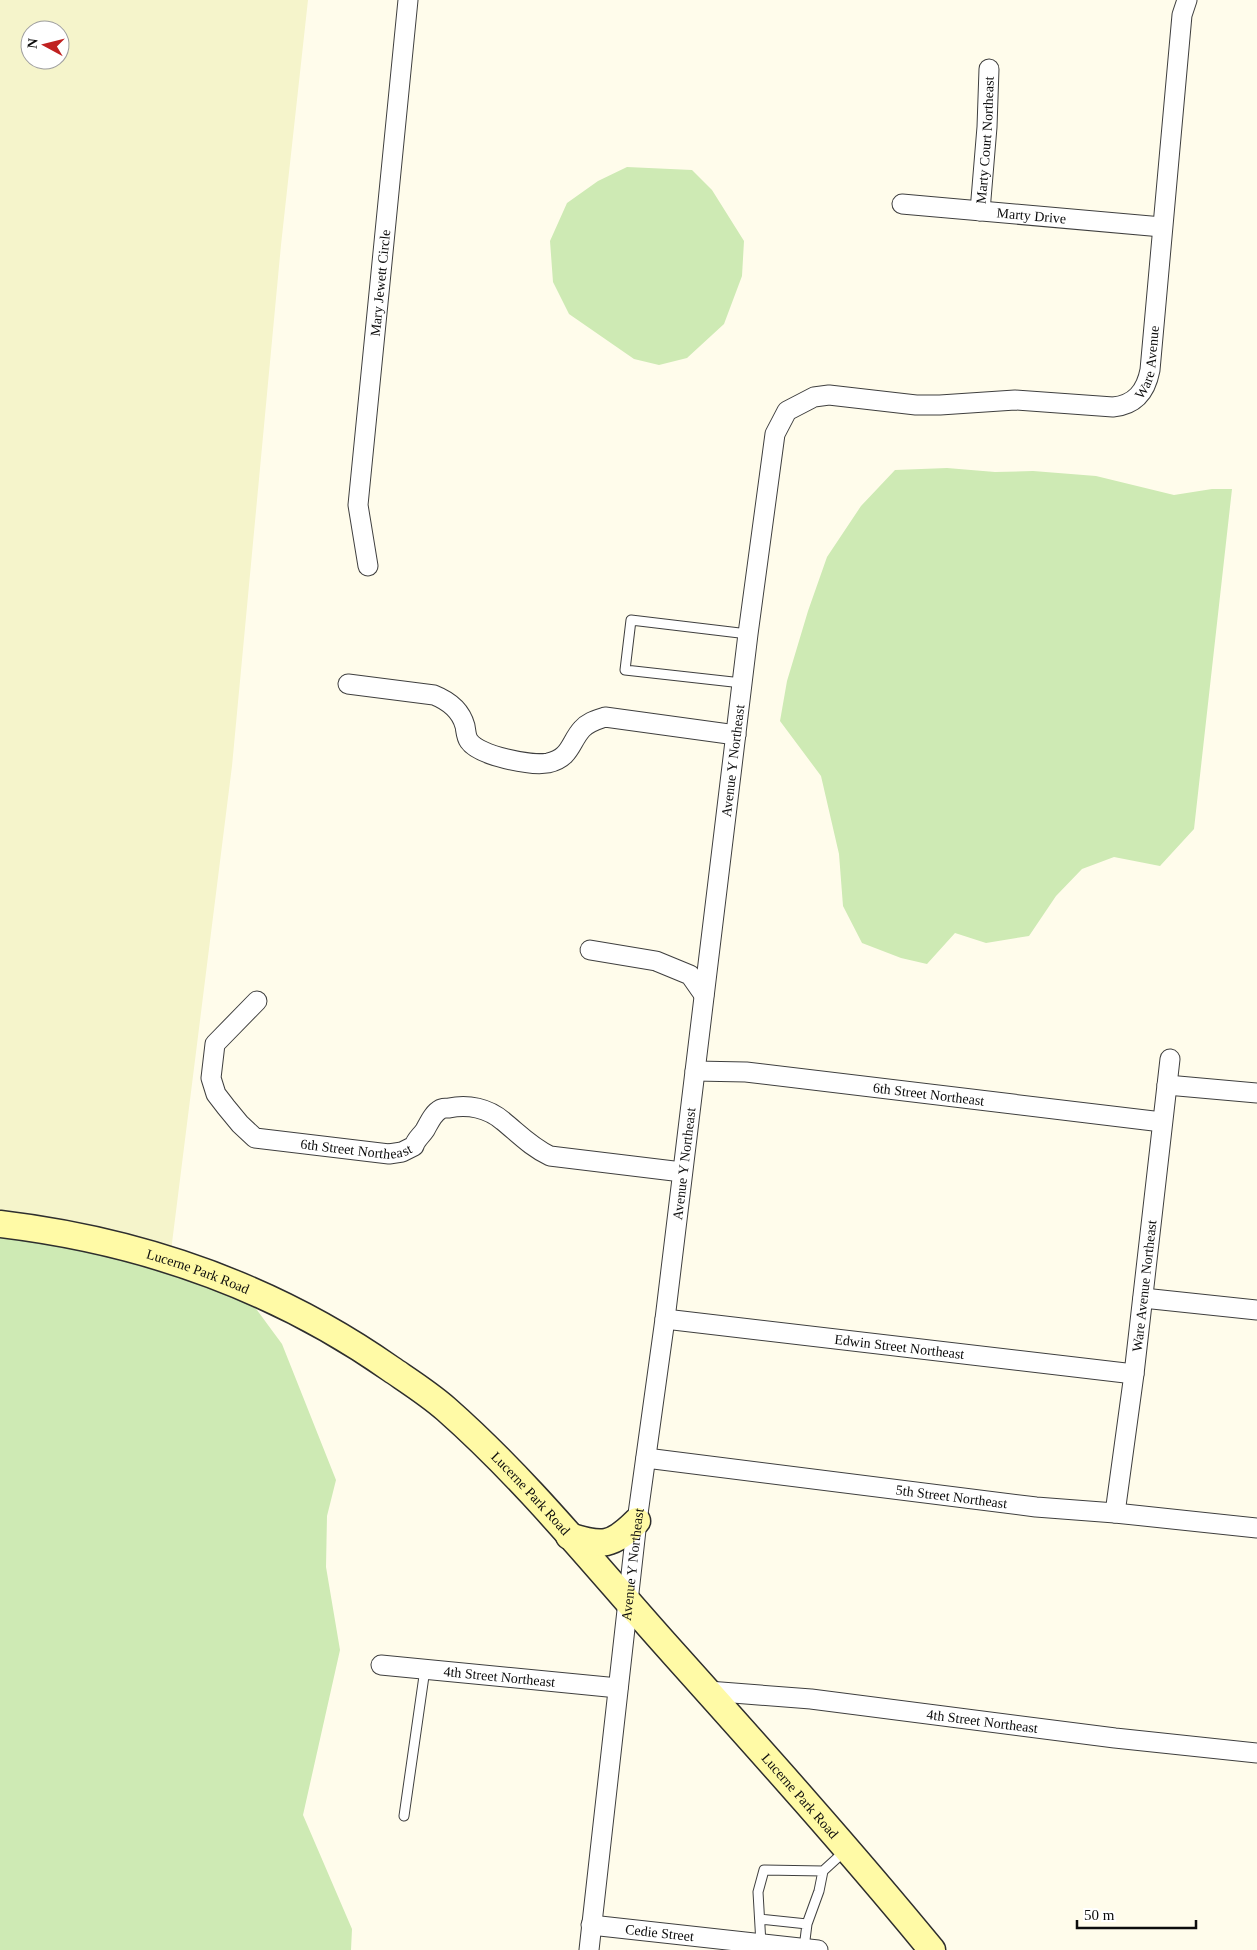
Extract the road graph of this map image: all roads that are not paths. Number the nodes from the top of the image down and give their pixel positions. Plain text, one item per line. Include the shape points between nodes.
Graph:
1 (408, 0) edge
2 (1187, 0) edge
3 (989, 70) dead end
4 (902, 204) dead end
5 (980, 211) junction
6 (1162, 227) junction
7 (814, 397) joint
8 (368, 566) dead end
9 (748, 634) junction
10 (742, 683) junction
11 (348, 684) dead end
12 (736, 735) junction
13 (590, 950) dead end
14 (704, 995) junction
15 (257, 1001) dead end
16 (1170, 1059) dead end
17 (695, 1070) junction
18 (1167, 1085) junction
19 (1257, 1093) edge
20 (1162, 1122) junction
21 (682, 1172) junction
22 (0, 1224) edge
23 (1143, 1298) junction
24 (1257, 1310) edge
25 (665, 1319) junction
26 (1134, 1374) junction
27 (646, 1458) junction
28 (1115, 1513) junction
29 (637, 1521) junction
30 (1257, 1528) edge
31 (570, 1536) junction
32 (629, 1601) junction
33 (381, 1665) dead end
34 (425, 1669) junction
35 (618, 1688) junction
36 (708, 1691) junction
37 (1257, 1753) edge
38 (404, 1816) dead end
39 (846, 1849) junction
40 (822, 1871) junction
41 (760, 1919) junction
42 (806, 1924) junction
43 (591, 1925) junction
44 (761, 1947) edge
45 (811, 1949) edge
46 (589, 1950) edge
47 (932, 1950) edge

1 - 8 street, Mary Jewett Circle via 358,506
2 - 6 street, Ware Avenue via 1182,15
3 - 5 street, Marty Court Northeast
4 - 5 street, Marty Drive
5 - 6 street, Marty Drive
6 - 7 street, Ware Avenue via 1148,382 1139,396 1123,406 1015,400 916,405 829,395
7 - 9 street, Avenue Y Northeast via 788,411 775,434
9 - 10 street, Avenue Y Northeast
9 - 10 lane via 631,620 625,670
10 - 12 street, Avenue Y Northeast
11 - 12 street via 434,695 446,700 457,711 469,741 477,749 518,761 548,763 563,756 588,723 605,717
12 - 14 street, Avenue Y Northeast
13 - 14 street via 656,961 690,975
14 - 17 street, Avenue Y Northeast
15 - 21 street, 6th Street Northeast via 215,1044 211,1078 216,1094 256,1138 389,1154 402,1152 414,1146 430,1120 442,1109 457,1105 485,1110 550,1156
16 - 18 street, Ware Avenue Northeast
17 - 20 street, 6th Street Northeast via 746,1072
17 - 21 street, Avenue Y Northeast
18 - 19 street
18 - 20 street, Ware Avenue Northeast
20 - 23 street, Ware Avenue Northeast
21 - 25 street, Avenue Y Northeast
22 - 31 main road, Lucerne Park Road via 61,1233 166,1258 237,1284 307,1316 359,1346 443,1407 489,1449
23 - 24 street
23 - 26 street, Ware Avenue Northeast
25 - 26 street, Edwin Street Northeast
25 - 27 street, Avenue Y Northeast
26 - 28 street, Ware Avenue Northeast
27 - 28 street, 5th Street Northeast via 1036,1507
27 - 29 street, Avenue Y Northeast
28 - 30 street, 5th Street Northeast
29 - 31 main road via 616,1540 603,1544
29 - 32 street, Avenue Y Northeast
31 - 32 main road, Lucerne Park Road
32 - 35 street, Avenue Y Northeast
32 - 36 main road, Lucerne Park Road
33 - 34 street, 4th Street Northeast
34 - 35 street, 4th Street Northeast
34 - 38 lane
35 - 43 street, Avenue Y Northeast
36 - 37 street, 4th Street Northeast via 811,1699
36 - 39 main road, Lucerne Park Road
39 - 40 lane
39 - 47 main road, Lucerne Park Road
40 - 41 lane via 764,1870 758,1892
40 - 42 lane via 819,1891
41 - 42 lane
41 - 44 lane
42 - 45 lane
43 - 44 street, Cedie Street
43 - 46 street, Avenue Y Northeast
44 - 45 street, Cedie Street

